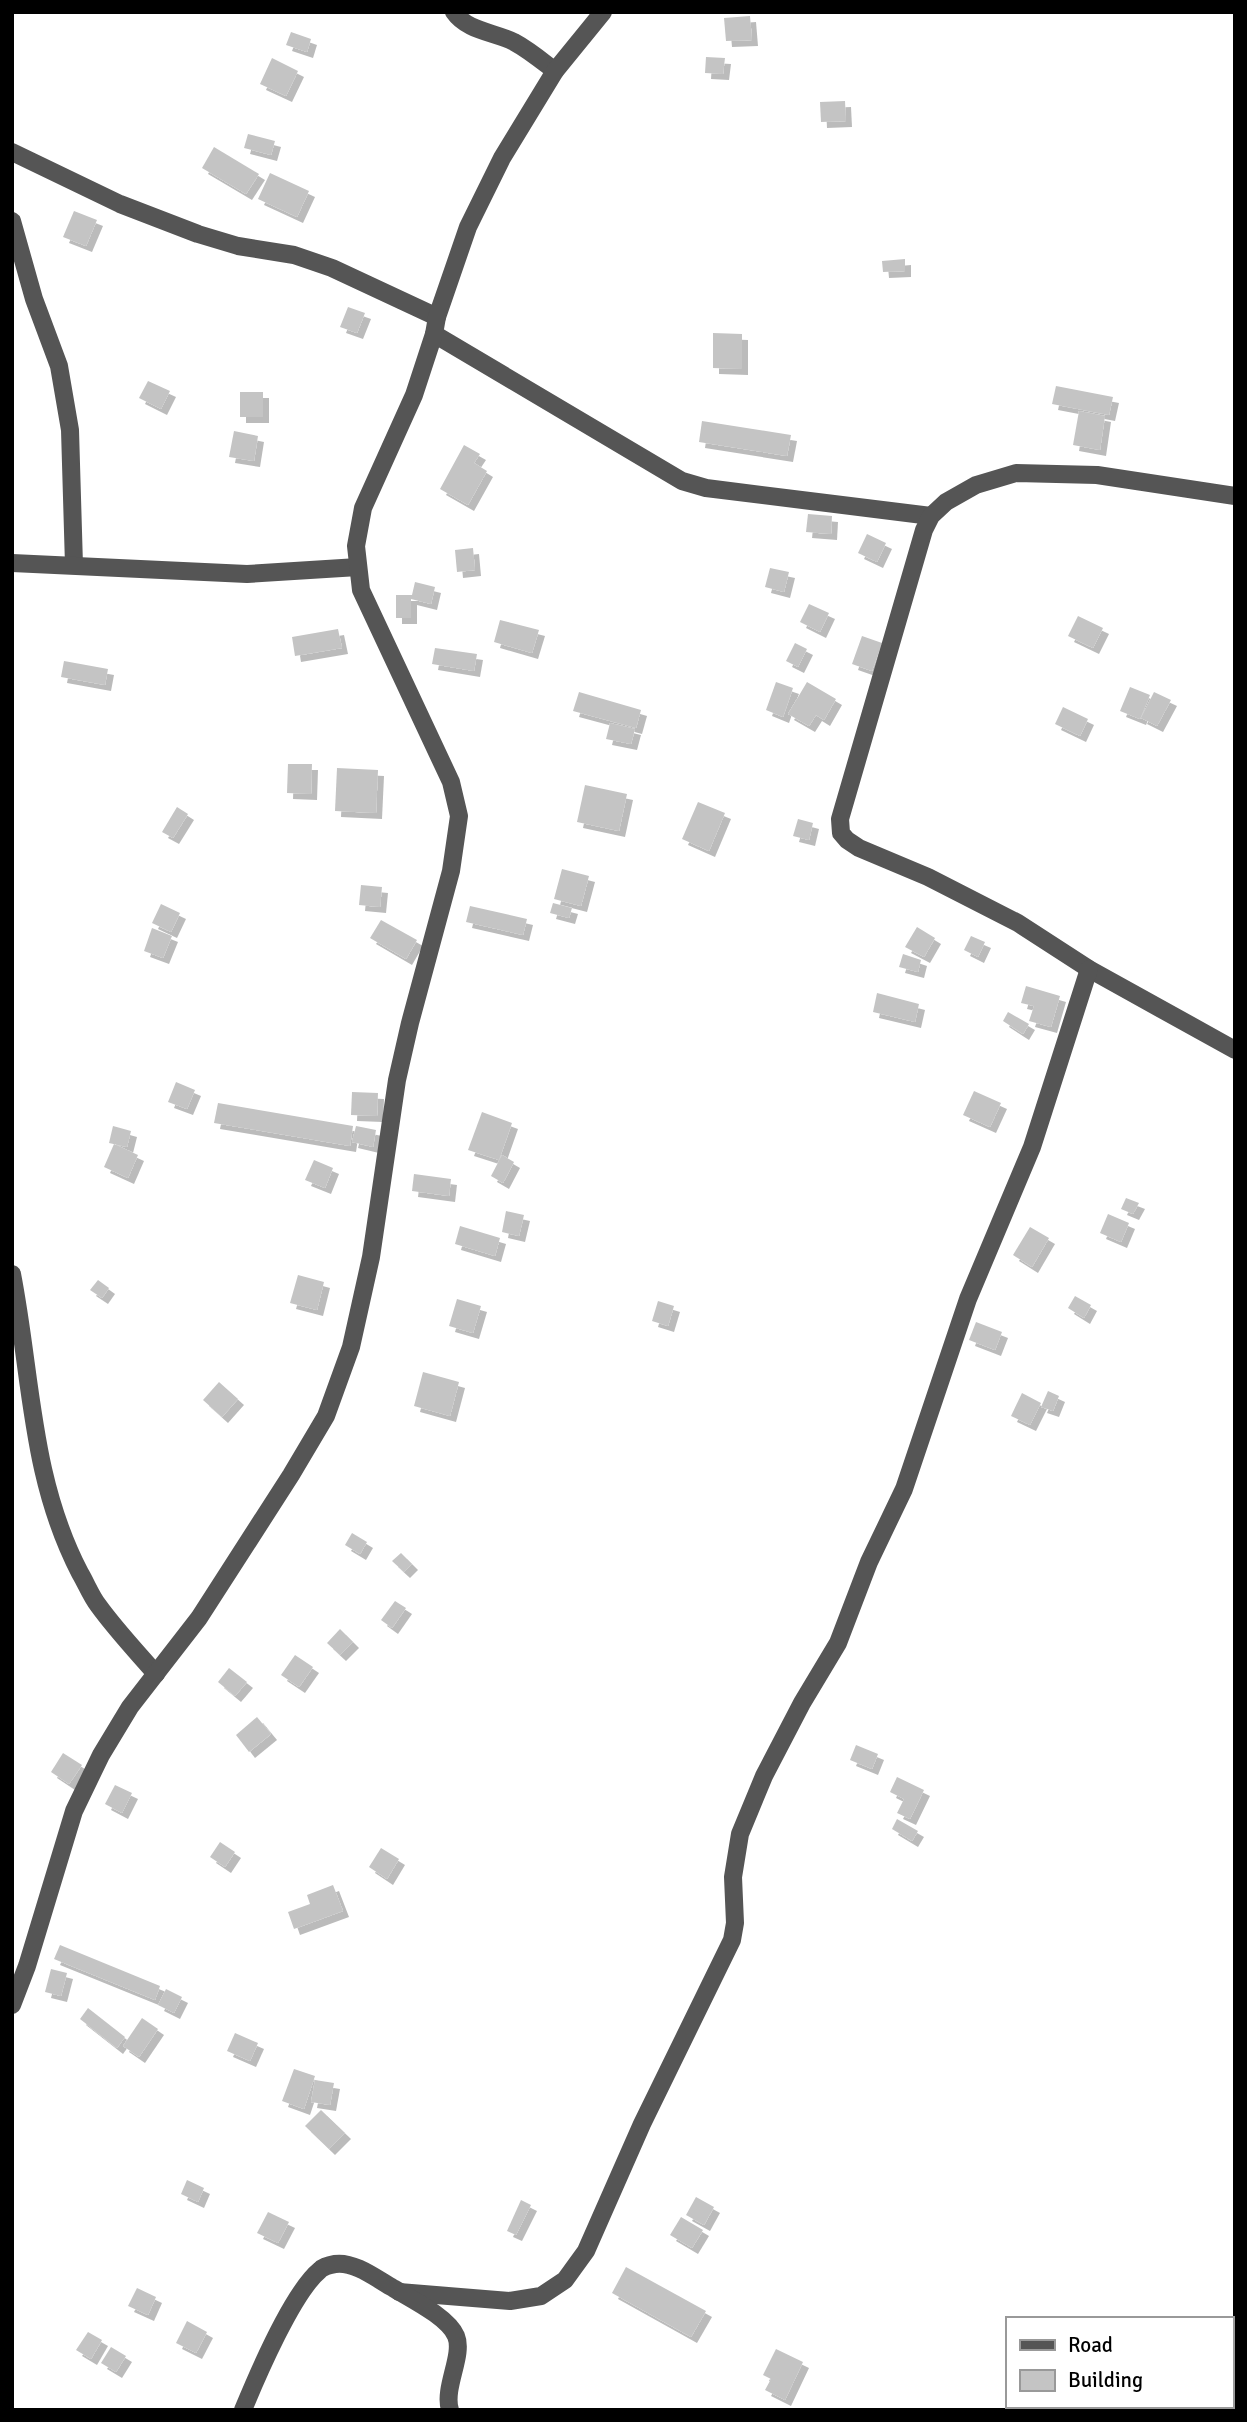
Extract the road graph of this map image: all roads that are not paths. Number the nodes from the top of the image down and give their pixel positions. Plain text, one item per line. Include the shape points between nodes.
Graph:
1 (454, 12) edge
2 (603, 12) edge
3 (555, 71) junction
4 (12, 152) edge
5 (12, 221) edge
6 (435, 325) junction
7 (1235, 496) edge
8 (931, 516) junction
9 (12, 563) edge
10 (74, 565) junction
11 (358, 567) junction
12 (1089, 969) junction
13 (1235, 1050) edge
14 (12, 1274) edge
15 (156, 1674) junction
16 (12, 2005) edge
17 (399, 2292) junction
18 (243, 2410) edge
19 (450, 2410) edge

1 - 3 street via 462,22 510,40
2 - 3 street
3 - 6 street via 502,158 468,227
4 - 6 street via 120,204 198,234 331,268
5 - 10 street via 59,366 70,430
6 - 8 street via 682,481 706,488
6 - 11 street via 414,395 363,508 356,546
7 - 8 street via 1097,475 1016,473 975,485
8 - 12 street via 851,776 841,833 859,848 1017,923
9 - 10 street
10 - 11 street via 247,574
11 - 15 street via 361,590 451,782 459,816 451,871 397,1080 371,1257 351,1348 326,1416 298,1463 199,1618
12 - 13 street
12 - 17 street via 1032,1147 968,1299 904,1489 838,1643 764,1776 740,1834 733,1877 732,1940 586,2251 565,2280 541,2297 510,2301
14 - 15 street via 47,1491 71,1555 97,1604
15 - 16 street via 101,1755 74,1811
17 - 18 street via 363,2271 338,2263 323,2267 295,2302
17 - 19 street via 435,2314 458,2340

